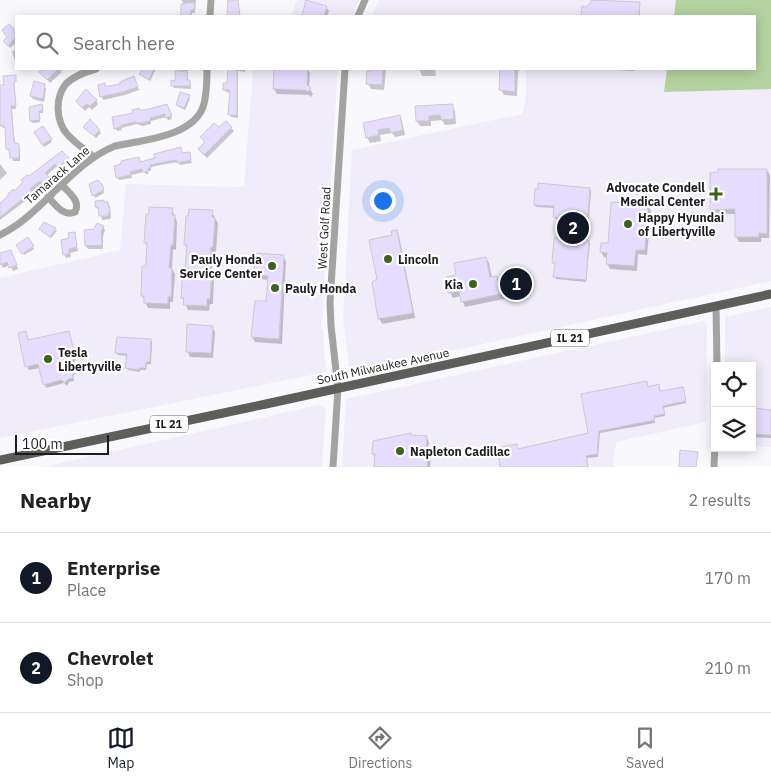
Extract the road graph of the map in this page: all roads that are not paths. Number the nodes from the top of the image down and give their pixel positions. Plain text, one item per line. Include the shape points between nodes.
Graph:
1 (211, 0) edge
2 (365, 0) edge
3 (210, 15) edge
4 (358, 15) edge
5 (93, 70) edge
6 (207, 70) edge
7 (345, 70) edge
8 (94, 157) junction
9 (62, 185) junction
10 (48, 197) junction
11 (0, 235) edge
12 (771, 294) edge
13 (716, 306) junction
14 (717, 362) edge
15 (338, 388) junction
16 (715, 452) edge
17 (0, 460) edge
18 (333, 467) edge
19 (714, 467) edge

1 - 3 street
2 - 4 street
5 - 8 street via 77,76 66,85 58,105 61,124 67,134
6 - 8 street, Tamarack Lane via 204,106 186,128 115,146
7 - 15 street, West Golf Road via 330,302
8 - 9 street, Tamarack Lane
9 - 10 street, Tamarack Lane
9 - 10 street via 77,202 75,212 64,213
10 - 11 street, Tamarack Lane via 13,228
12 - 13 main road, South Milwaukee Avenue / IL 21
13 - 14 street
13 - 15 main road, South Milwaukee Avenue / IL 21
15 - 17 main road, South Milwaukee Avenue / IL 21
15 - 18 street, West Golf Road
16 - 19 street

